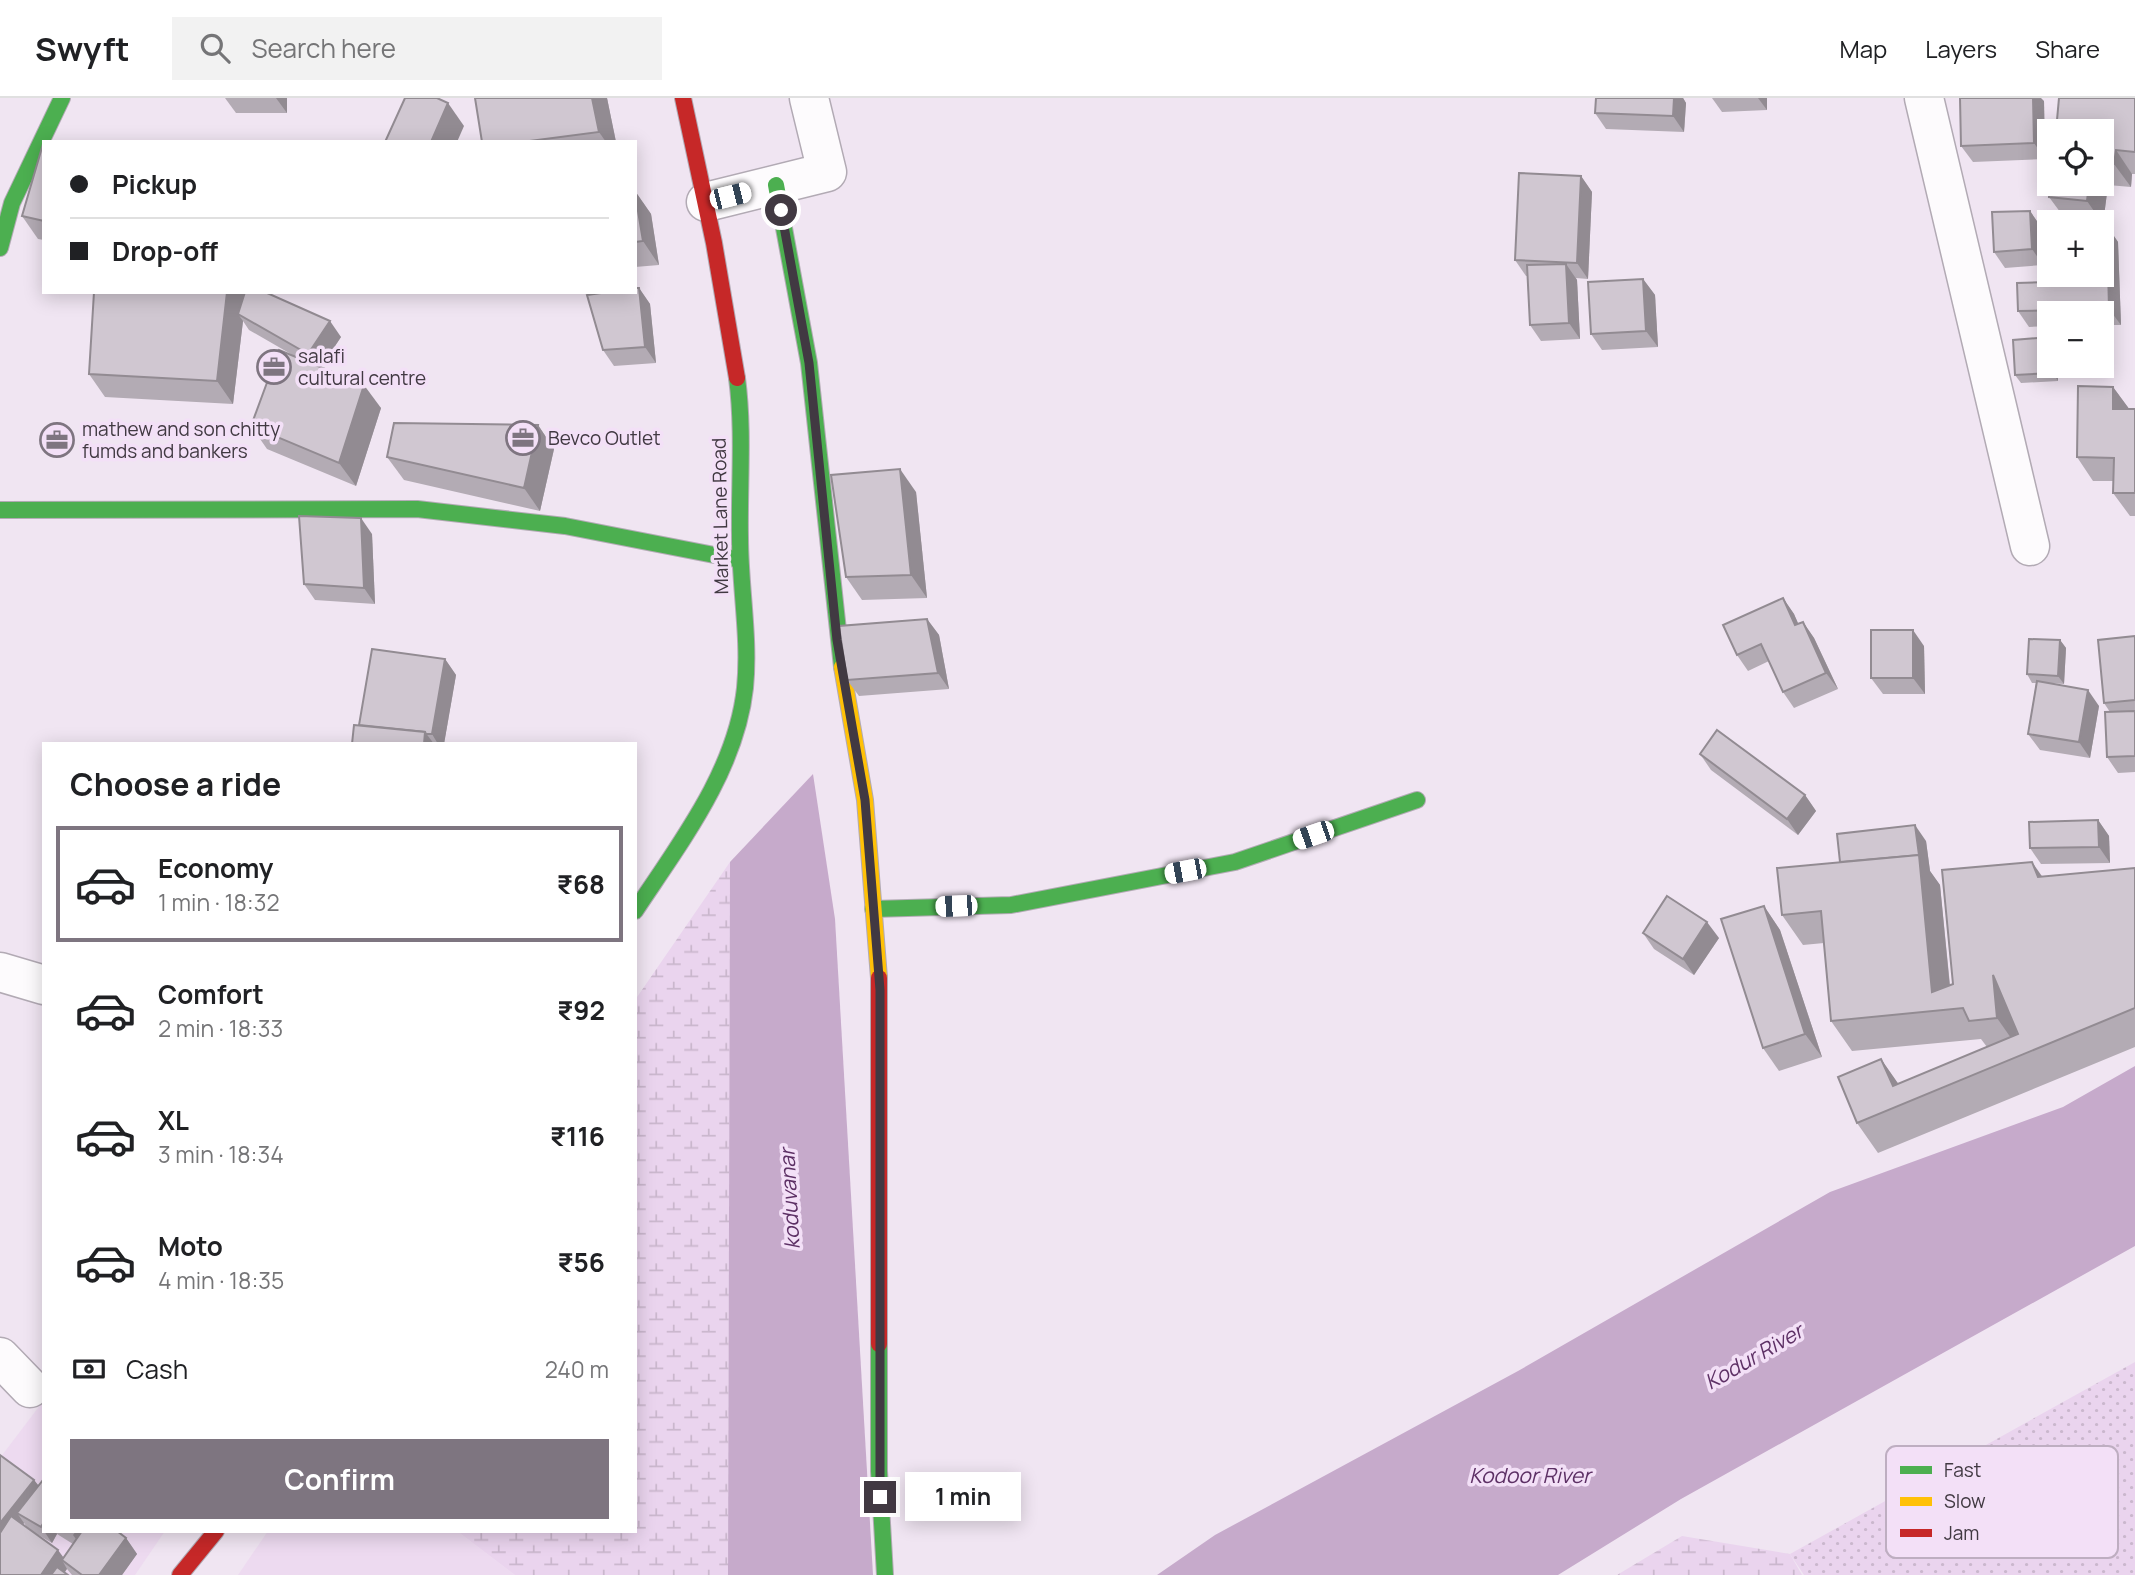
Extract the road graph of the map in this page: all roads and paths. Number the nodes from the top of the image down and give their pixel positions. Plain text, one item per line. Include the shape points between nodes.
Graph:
1 (62, 98) edge
2 (683, 98) edge
3 (809, 98) edge
4 (1924, 98) edge
5 (776, 185) junction
6 (706, 202) junction
7 (0, 248) edge
8 (0, 510) edge
9 (2030, 546) dead end
10 (740, 560) junction
11 (1417, 800) dead end
12 (637, 908) edge
13 (873, 909) junction
14 (0, 972) edge
15 (42, 984) edge
16 (0, 1357) edge
17 (30, 1388) dead end
18 (214, 1533) edge
19 (180, 1575) edge
20 (885, 1575) edge

1 - 7 street via 12,203
2 - 6 street, Market Lane Road
3 - 5 street via 827,172
4 - 9 street
5 - 6 street
5 - 13 street via 809,363 837,640 865,800
6 - 10 street, Market Lane Road via 738,391
8 - 10 street via 417,509 565,526
10 - 12 street, Market Lane Road via 746,657 743,704 729,749 705,798
11 - 13 street via 1235,862 1011,905
13 - 20 street via 880,990 879,1471
14 - 15 street
16 - 17 street
18 - 19 street

